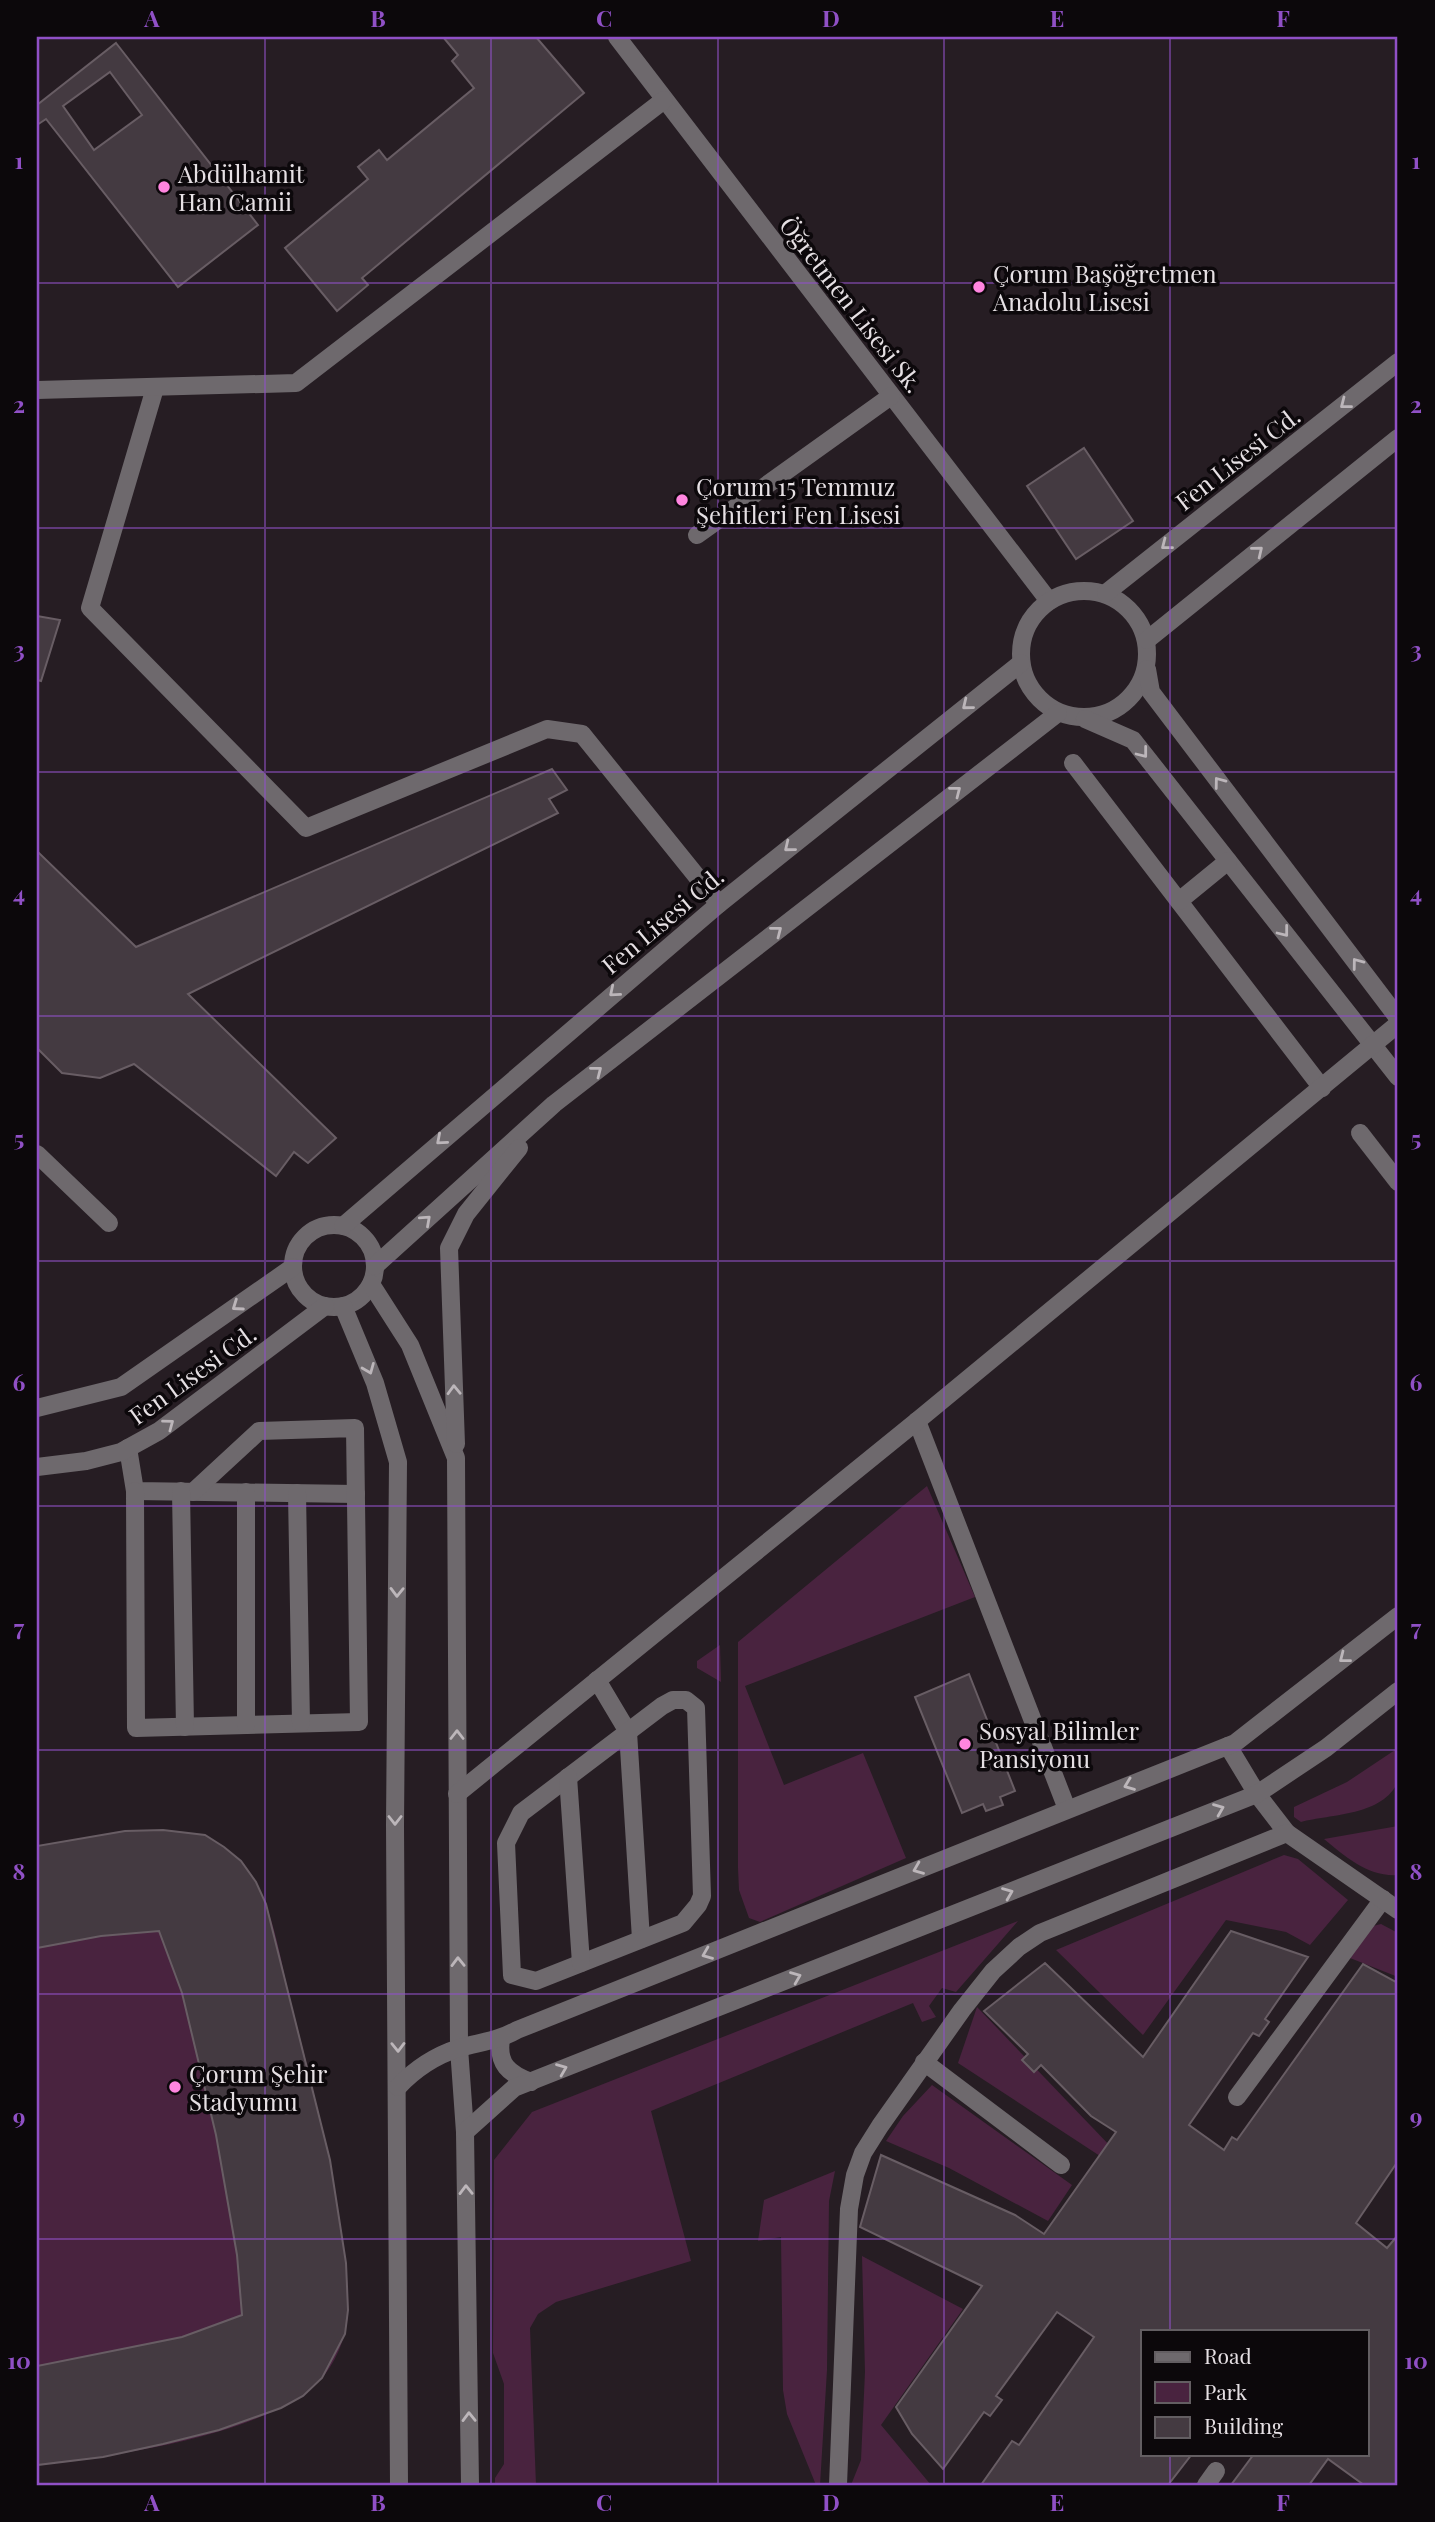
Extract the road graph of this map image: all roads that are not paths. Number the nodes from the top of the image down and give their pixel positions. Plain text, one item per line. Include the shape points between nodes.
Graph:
1 (617, 37) edge
2 (664, 100) junction
3 (1398, 362) edge
4 (155, 388) junction
5 (37, 390) edge
6 (891, 396) junction
7 (1398, 438) edge
8 (697, 536) dead end
9 (1106, 593) junction
10 (1049, 601) junction
11 (1147, 640) junction
12 (1020, 663) junction
13 (1147, 669) junction
14 (1058, 713) junction
15 (1085, 719) junction
16 (1073, 763) dead end
17 (1228, 860) junction
18 (1179, 901) junction
19 (719, 904) junction
20 (1398, 1018) edge
21 (1398, 1024) edge
22 (1373, 1046) junction
23 (1398, 1077) edge
24 (1322, 1088) junction
25 (554, 1104) junction
26 (1360, 1133) dead end
27 (37, 1154) edge
28 (1398, 1182) edge
29 (109, 1223) dead end
30 (343, 1226) junction
31 (375, 1266) junction
32 (293, 1267) junction
33 (371, 1284) junction
34 (343, 1306) junction
35 (325, 1307) junction
36 (37, 1408) edge
37 (917, 1420) junction
38 (128, 1448) junction
39 (456, 1458) junction
40 (37, 1467) edge
41 (135, 1490) junction
42 (187, 1491) junction
43 (246, 1492) junction
44 (297, 1493) junction
45 (356, 1494) junction
46 (1398, 1616) edge
47 (597, 1680) junction
48 (1398, 1691) edge
49 (301, 1723) junction
50 (246, 1725) junction
51 (185, 1727) junction
52 (628, 1732) junction
53 (1228, 1746) junction
54 (568, 1777) junction
55 (457, 1794) junction
56 (1257, 1794) junction
57 (1067, 1809) junction
58 (1287, 1833) junction
59 (1383, 1899) junction
60 (1398, 1910) edge
61 (641, 1939) junction
62 (581, 1963) junction
63 (501, 2039) junction
64 (459, 2048) junction
65 (924, 2062) junction
66 (531, 2082) junction
67 (398, 2087) junction
68 (1237, 2097) dead end
69 (465, 2132) junction
70 (1061, 2165) dead end
71 (399, 2485) edge
72 (470, 2485) edge
73 (838, 2485) edge

1 - 2 street, Öğretmen Lisesi Sk.
2 - 4 street via 296,383
2 - 6 street, Öğretmen Lisesi Sk.
3 -> 9 street, Fen Lisesi Cd.
4 - 5 street
4 - 19 street via 90,608 306,828 547,729 582,734
6 - 8 street
6 - 10 street, Öğretmen Lisesi Sk.
11 -> 7 street
9 - 10 street via 1080,590
9 - 11 street via 1133,612
10 - 12 street via 1034,614 1023,637
11 - 13 street
12 - 14 street via 1032,692
12 -> 19 street, Fen Lisesi Cd.
13 - 15 street via 1135,694 1113,712
20 -> 13 street via 1151,692
14 - 15 street
25 -> 14 street
15 -> 17 street via 1133,740
16 - 18 street
17 - 18 street
17 -> 22 street
18 - 24 street
19 -> 30 street, Fen Lisesi Cd.
21 - 22 street
22 - 23 street
22 - 24 street
24 - 37 street
31 -> 25 street
39 -> 25 street via 449,1248 466,1214
26 - 28 street
27 - 29 street
30 - 31 street via 366,1240
30 - 32 street via 318,1228 308,1234 299,1243
31 - 33 street
32 - 35 street via 302,1292
32 -> 36 street, Fen Lisesi Cd. via 121,1387
33 - 34 street via 364,1294
33 - 39 street via 411,1345
34 - 35 street
34 -> 67 street via 375,1383 398,1462
38 -> 35 street, Fen Lisesi Cd. via 159,1431
37 - 47 street
37 - 57 street
38 - 40 street, Fen Lisesi Cd. via 86,1461
38 - 41 street
55 -> 39 street
41 - 42 street
41 - 51 street via 136,1728
42 - 43 street
42 - 45 street via 260,1431 355,1428
42 - 51 street
43 - 44 street
43 - 50 street
44 - 45 street
44 - 49 street
45 - 49 street via 359,1722
46 -> 53 street
47 - 52 street
47 - 55 street
48 - 56 street via 1326,1748
49 - 50 street
50 - 51 street
52 - 54 street
52 - 61 street
52 - 61 street via 673,1700 686,1700 696,1708 702,1896 683,1923
53 - 56 street
53 -> 57 street
54 - 62 street
54 - 62 street via 521,1813 506,1843 512,1975 536,1981
64 -> 55 street
56 - 58 street
66 -> 56 street
57 -> 63 street
58 - 59 street
58 - 65 street via 1040,1933 992,1971
59 - 60 street
59 - 68 street
61 - 62 street
63 - 64 street
63 - 66 street via 502,2064
64 - 67 street via 413,2071
64 - 69 street
65 - 70 street
65 - 73 street via 863,2153 855,2175 849,2209
66 - 69 street via 514,2088
67 - 71 street
72 -> 69 street

